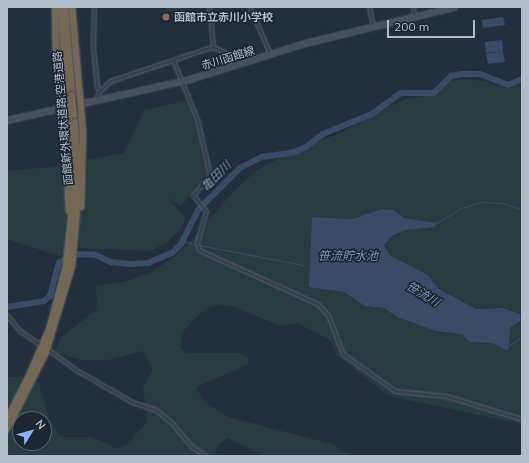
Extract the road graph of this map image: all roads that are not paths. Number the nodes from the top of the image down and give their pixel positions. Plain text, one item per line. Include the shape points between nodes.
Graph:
1 (55, 7) edge
2 (61, 7) edge
3 (65, 7) edge
4 (72, 7) edge
5 (94, 7) edge
6 (209, 7) edge
7 (250, 7) edge
8 (369, 7) edge
9 (413, 7) edge
10 (454, 7) edge
11 (414, 17) junction
12 (373, 26) junction
13 (212, 47) junction
14 (270, 54) junction
15 (174, 60) junction
16 (239, 64) junction
17 (182, 81) junction
18 (100, 90) junction
19 (70, 96) junction
20 (97, 102) junction
21 (80, 105) junction
22 (63, 108) junction
23 (7, 120) edge
24 (74, 226) junction
25 (69, 266) junction
26 (7, 315) edge
27 (39, 344) dead end
28 (50, 351) dead end
29 (7, 419) edge
30 (522, 419) edge
31 (7, 429) edge
32 (206, 456) edge

1 - 22 highway via 56,53
2 - 19 highway, 函館新外環状道路;空港道路
3 - 19 highway, 函館新外環状道路;空港道路
4 - 21 highway
5 - 18 street via 93,48 97,87
6 - 13 street
7 - 14 street
8 - 12 street
9 - 11 street
10 - 11 main road, 赤川函館線
11 - 12 main road, 赤川函館線
12 - 14 main road, 赤川函館線
13 - 15 street
13 - 16 street via 234,58
14 - 16 main road, 赤川函館線
15 - 17 street
15 - 18 street via 115,79
16 - 17 main road, 赤川函館線
17 - 20 main road, 赤川函館線
17 - 30 street via 197,119 210,175 193,195 206,213 197,245 212,257 318,304 328,315 343,354 392,390 453,397
18 - 20 street
19 - 24 highway, 函館新外環状道路;空港道路, bridge via 79,169
20 - 21 main road, 赤川函館線
21 - 22 main road, 赤川函館線
21 - 24 highway via 84,190
22 - 23 main road, 赤川函館線
22 - 24 highway
24 - 25 highway, 函館新外環状道路;空港道路
25 - 29 highway, 函館新外環状道路;空港道路 via 50,327
25 - 31 highway, 函館新外環状道路;空港道路 via 46,352
26 - 27 street via 20,331
28 - 32 street via 66,365 119,394 156,410 171,422 191,446

